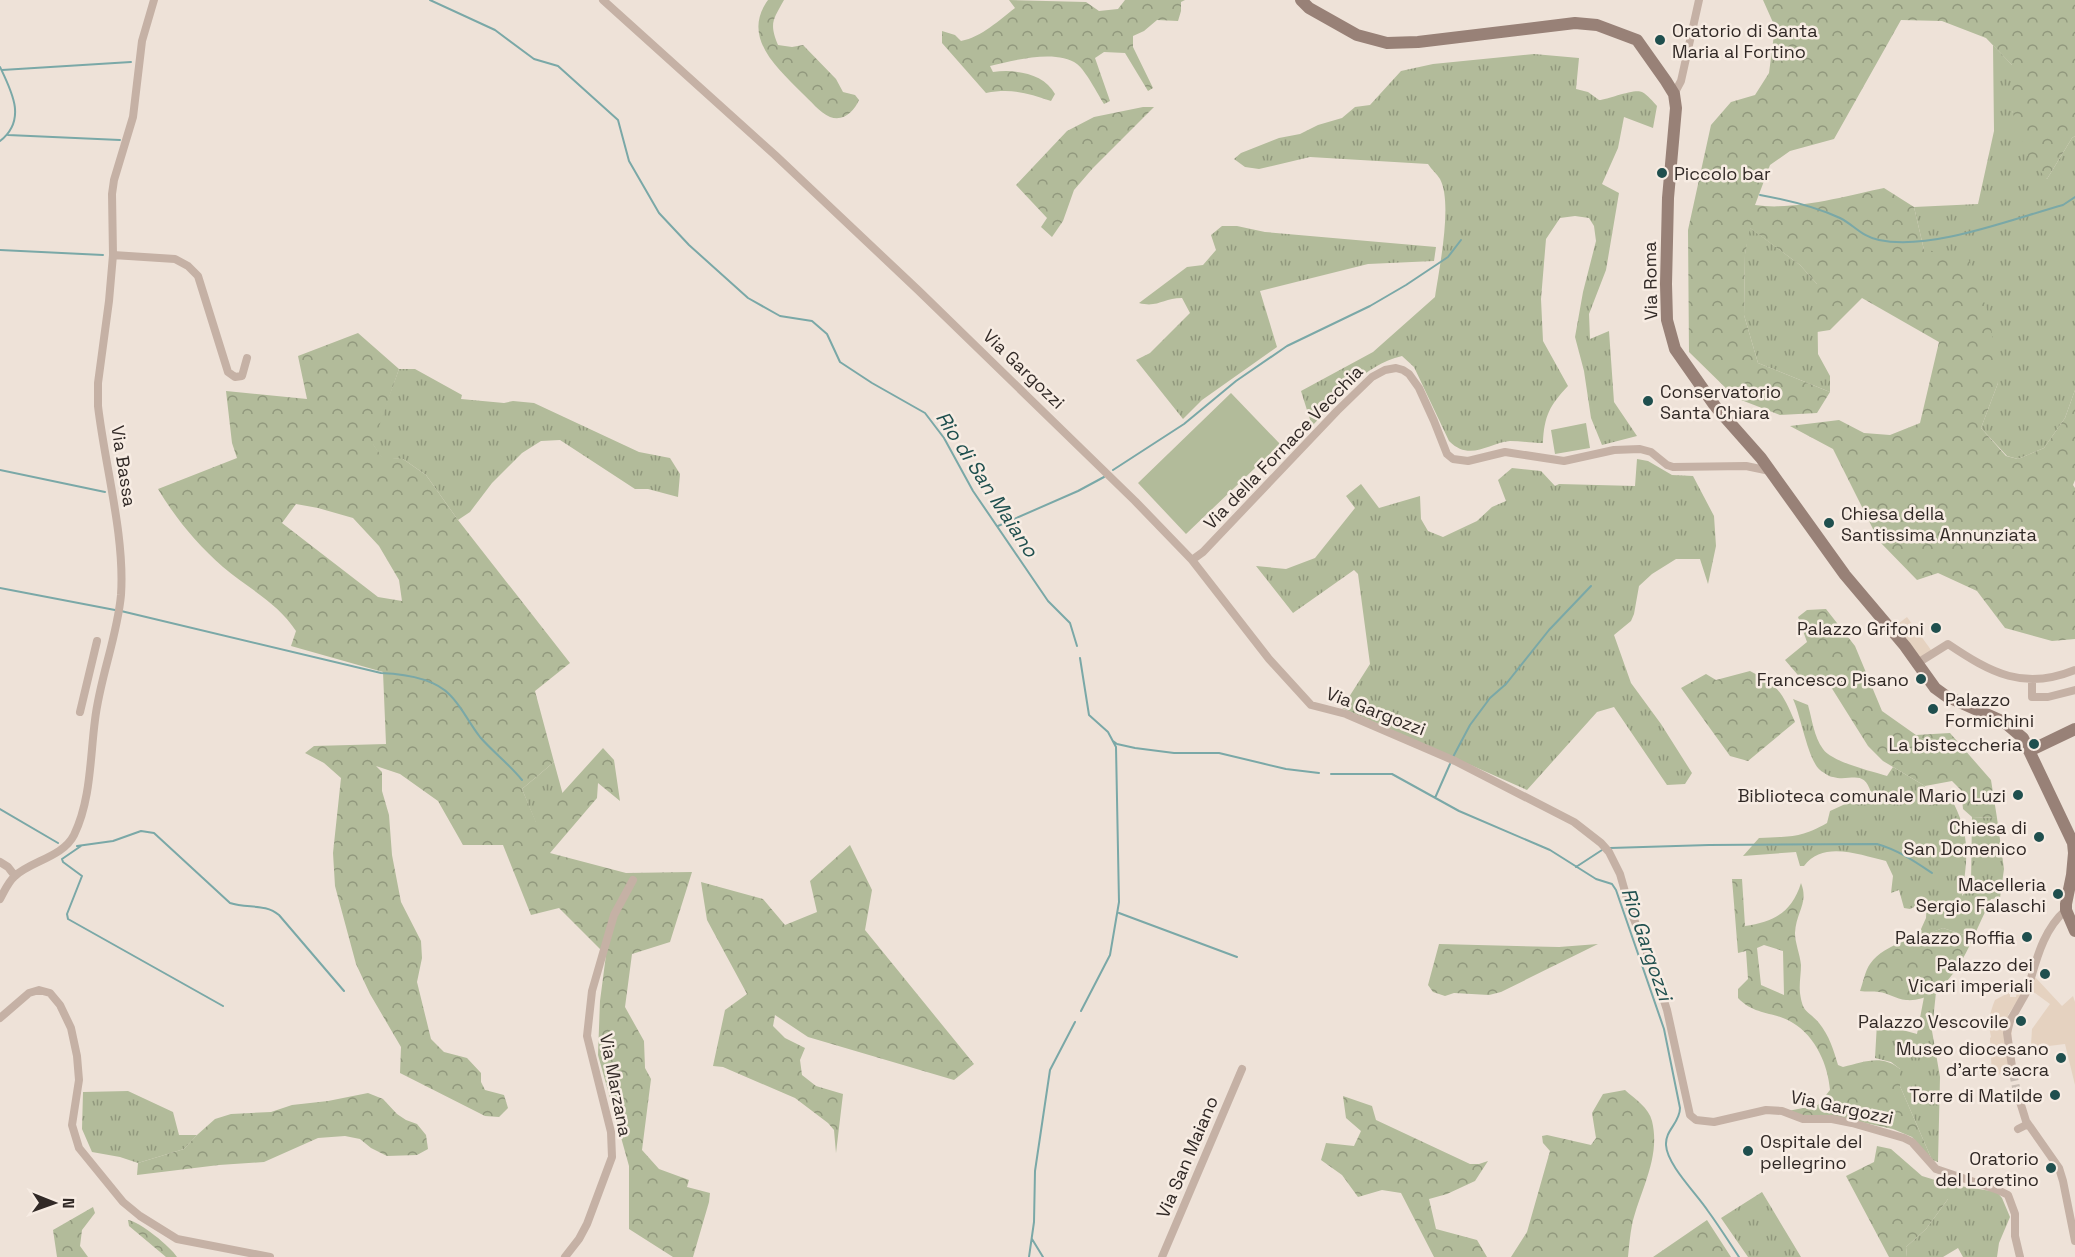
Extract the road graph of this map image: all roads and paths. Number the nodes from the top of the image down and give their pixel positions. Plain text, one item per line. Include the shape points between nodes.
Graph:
1 (154, 0) edge
2 (603, 0) edge
3 (1301, 0) edge
4 (1699, 0) edge
5 (1674, 94) junction
6 (113, 255) junction
7 (247, 358) dead end
8 (1770, 471) junction
9 (1192, 560) junction
10 (97, 641) dead end
11 (1916, 664) junction
12 (2075, 670) edge
13 (89, 677) junction
14 (103, 681) junction
15 (2032, 681) junction
16 (2075, 690) edge
17 (80, 712) dead end
18 (2075, 729) edge
19 (2029, 751) junction
20 (2073, 839) edge
21 (0, 862) edge
22 (15, 876) junction
23 (633, 880) dead end
24 (0, 899) edge
25 (2066, 910) junction
26 (2075, 931) edge
27 (2031, 978) dead end
28 (2027, 991) dead end
29 (0, 1018) edge
30 (1242, 1069) dead end
31 (2013, 1073) tunnel mouth
32 (2017, 1092) tunnel mouth
33 (2028, 1124) junction
34 (2018, 1129) dead end
35 (2075, 1240) edge
36 (569, 1255) edge
37 (270, 1257) edge
38 (1162, 1257) edge
39 (2020, 1257) edge

1 - 6 street, Via Bassa via 142,41 133,117 114,180
2 - 9 street, Via Gargozzi via 911,282
3 - 5 main road via 1357,34 1387,43 1597,24 1637,40
4 - 5 street via 1681,81
5 - 8 main road, Via Roma via 1666,284 1670,336 1715,406
6 - 7 street via 176,260 189,266 198,276 228,372 234,377 242,376
6 - 14 street, Via Bassa via 98,406 122,573
8 - 9 street, Via della Fornace Vecchia via 1746,466 1673,467 1640,449 1614,450 1564,461 1505,452 1468,461 1453,459 1447,454 1419,388 1409,374 1396,368 1372,377
8 - 11 main road, Via Roma
9 - 39 street, Via Gargozzi via 1269,659 1311,705 1346,714 1455,761 1574,822 1601,843 1620,874 1655,973 1690,1115 1696,1120 1714,1122 1766,1110 1782,1111 1803,1119 1852,1123 1904,1138 1936,1169 2008,1195 2016,1214 2015,1236
10 - 13 street
11 - 15 street via 1948,644 1999,674
11 - 19 main road, Via Roma via 1946,696 2012,727
12 - 15 street
13 - 14 street
13 - 17 street
14 - 22 street, Via Bassa via 86,794 75,834 65,846
15 - 16 street via 2032,697
18 - 19 main road
19 - 20 main road, Via Roma
20 - 25 main road
21 - 22 street
22 - 24 street, Via Bassa
23 - 36 street, Via Marzana via 614,915 592,990 587,1036 612,1132 612,1156 587,1224
25 - 26 main road
25 - 27 street via 2049,931
28 - 31 street via 2007,1033
29 - 37 street via 29,993 39,990 50,993 60,1005 71,1028 77,1056 79,1080 72,1125 79,1148 123,1202 177,1239
30 - 38 street, Via San Maiano
32 - 33 street
33 - 34 street
33 - 35 street via 2058,1168

